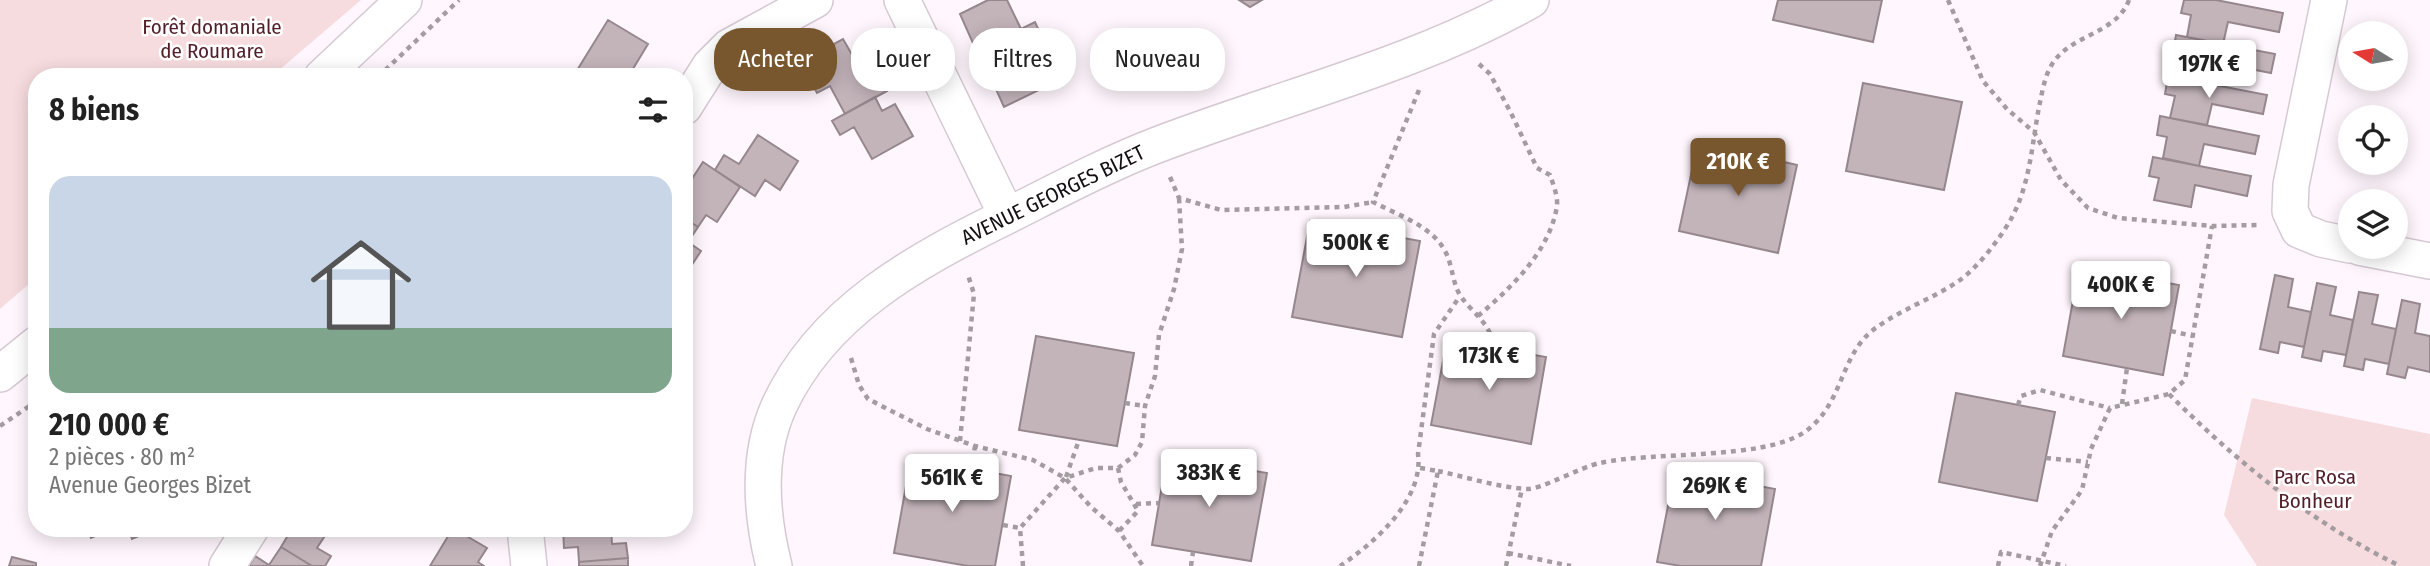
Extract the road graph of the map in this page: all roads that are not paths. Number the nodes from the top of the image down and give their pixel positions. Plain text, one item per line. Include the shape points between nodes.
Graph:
1 (404, 0) edge
2 (815, 0) edge
3 (902, 0) edge
4 (1531, 0) edge
5 (2329, 0) edge
6 (332, 68) edge
7 (693, 93) edge
8 (1007, 216) junction
9 (2338, 243) edge
10 (2408, 257) edge
11 (2430, 261) edge
12 (28, 351) edge
13 (0, 374) edge
14 (245, 537) edge
15 (526, 537) edge
16 (227, 566) edge
17 (529, 566) edge
18 (774, 566) edge

1 - 6 street
2 - 7 street via 729,47
3 - 8 street
4 - 8 street, AVENUE GEORGES BIZET via 1448,41 1158,145
5 - 9 street via 2291,185 2290,211 2299,230
8 - 18 street, AVENUE GEORGES BIZET via 873,292 836,324 798,372 771,429 763,476
10 - 11 street
12 - 13 street
14 - 16 street
15 - 17 street

